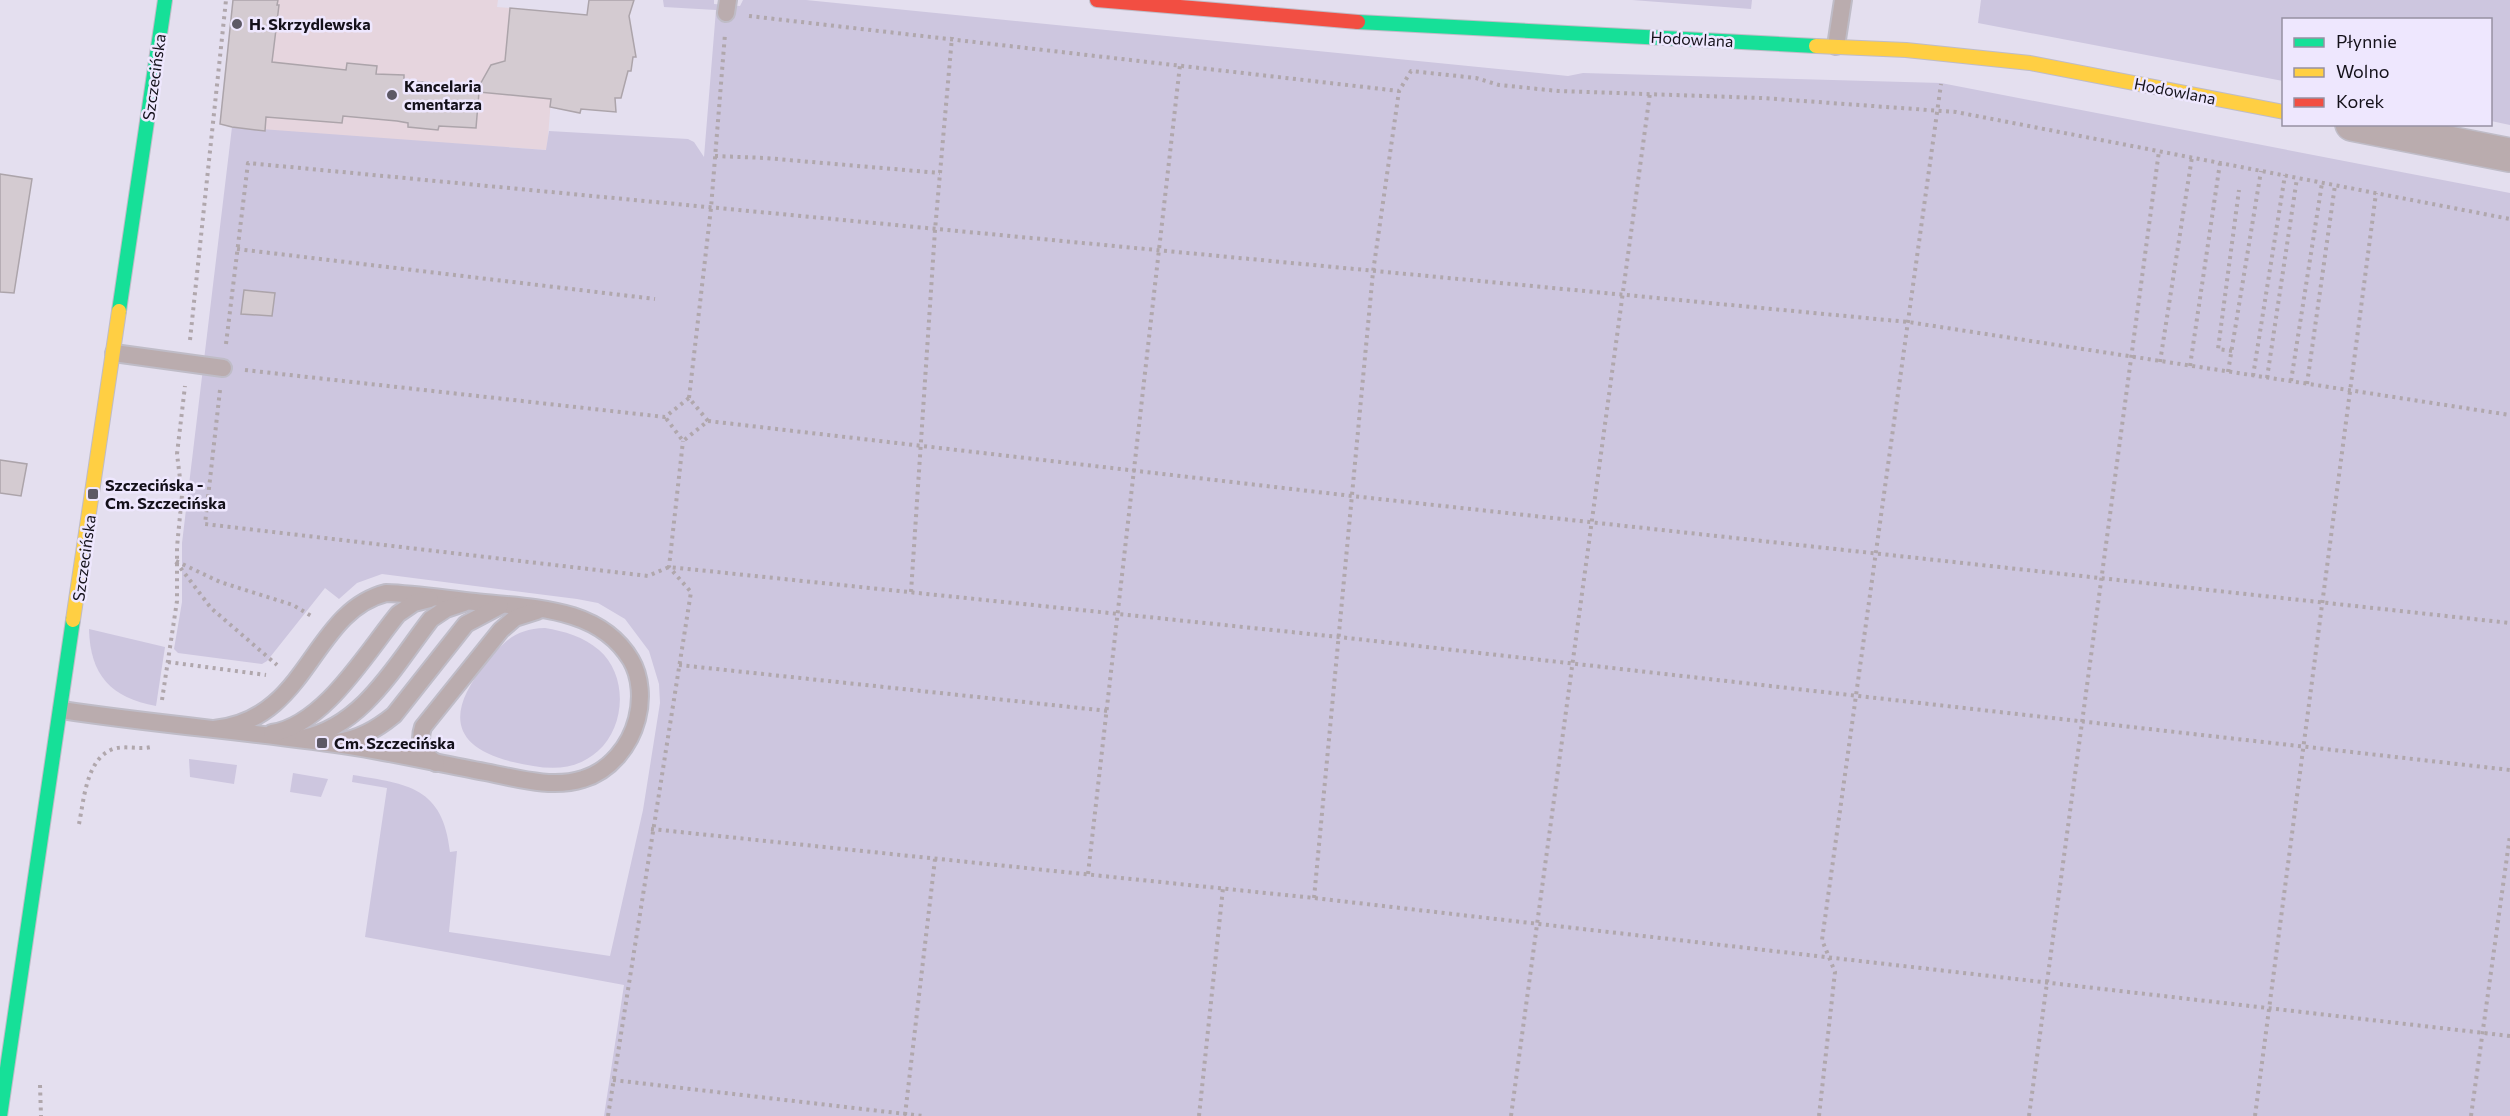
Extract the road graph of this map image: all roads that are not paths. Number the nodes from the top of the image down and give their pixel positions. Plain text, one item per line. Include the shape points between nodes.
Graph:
1 (165, 0) edge
2 (1097, 0) edge
3 (1843, 0) edge
4 (1836, 46) junction
5 (2282, 112) edge
6 (2363, 126) edge
7 (2510, 154) edge
8 (114, 353) junction
9 (223, 368) road end
10 (438, 598) junction
11 (473, 602) junction
12 (509, 605) junction
13 (547, 611) junction
14 (62, 710) junction
15 (214, 729) junction
16 (253, 734) junction
17 (287, 738) junction
18 (322, 743) junction
19 (436, 763) junction
20 (0, 1116) edge

1 - 8 street, Szczecińska
2 - 4 street, Hodowlana via 1406,26
3 - 4 lane
4 - 5 street, Hodowlana via 2030,63
6 - 7 street
8 - 9 lane
8 - 14 street, Szczecińska
10 - 11 lane
10 - 15 lane via 386,593 361,602 272,707 243,725
10 - 16 lane via 414,603 398,614 315,713 290,728
11 - 12 lane
11 - 17 lane via 454,605 431,619 350,718 323,732
12 - 13 lane
12 - 18 lane via 487,611 466,624 384,724 346,741
13 - 19 lane via 525,614 506,624 428,720 421,741
13 - 19 lane via 590,621 605,630 622,645 633,664 640,684 640,709 634,731 621,752 584,779 562,783
14 - 15 lane
14 - 20 street, Szczecińska
15 - 16 lane
16 - 17 lane
17 - 18 lane
18 - 19 lane

